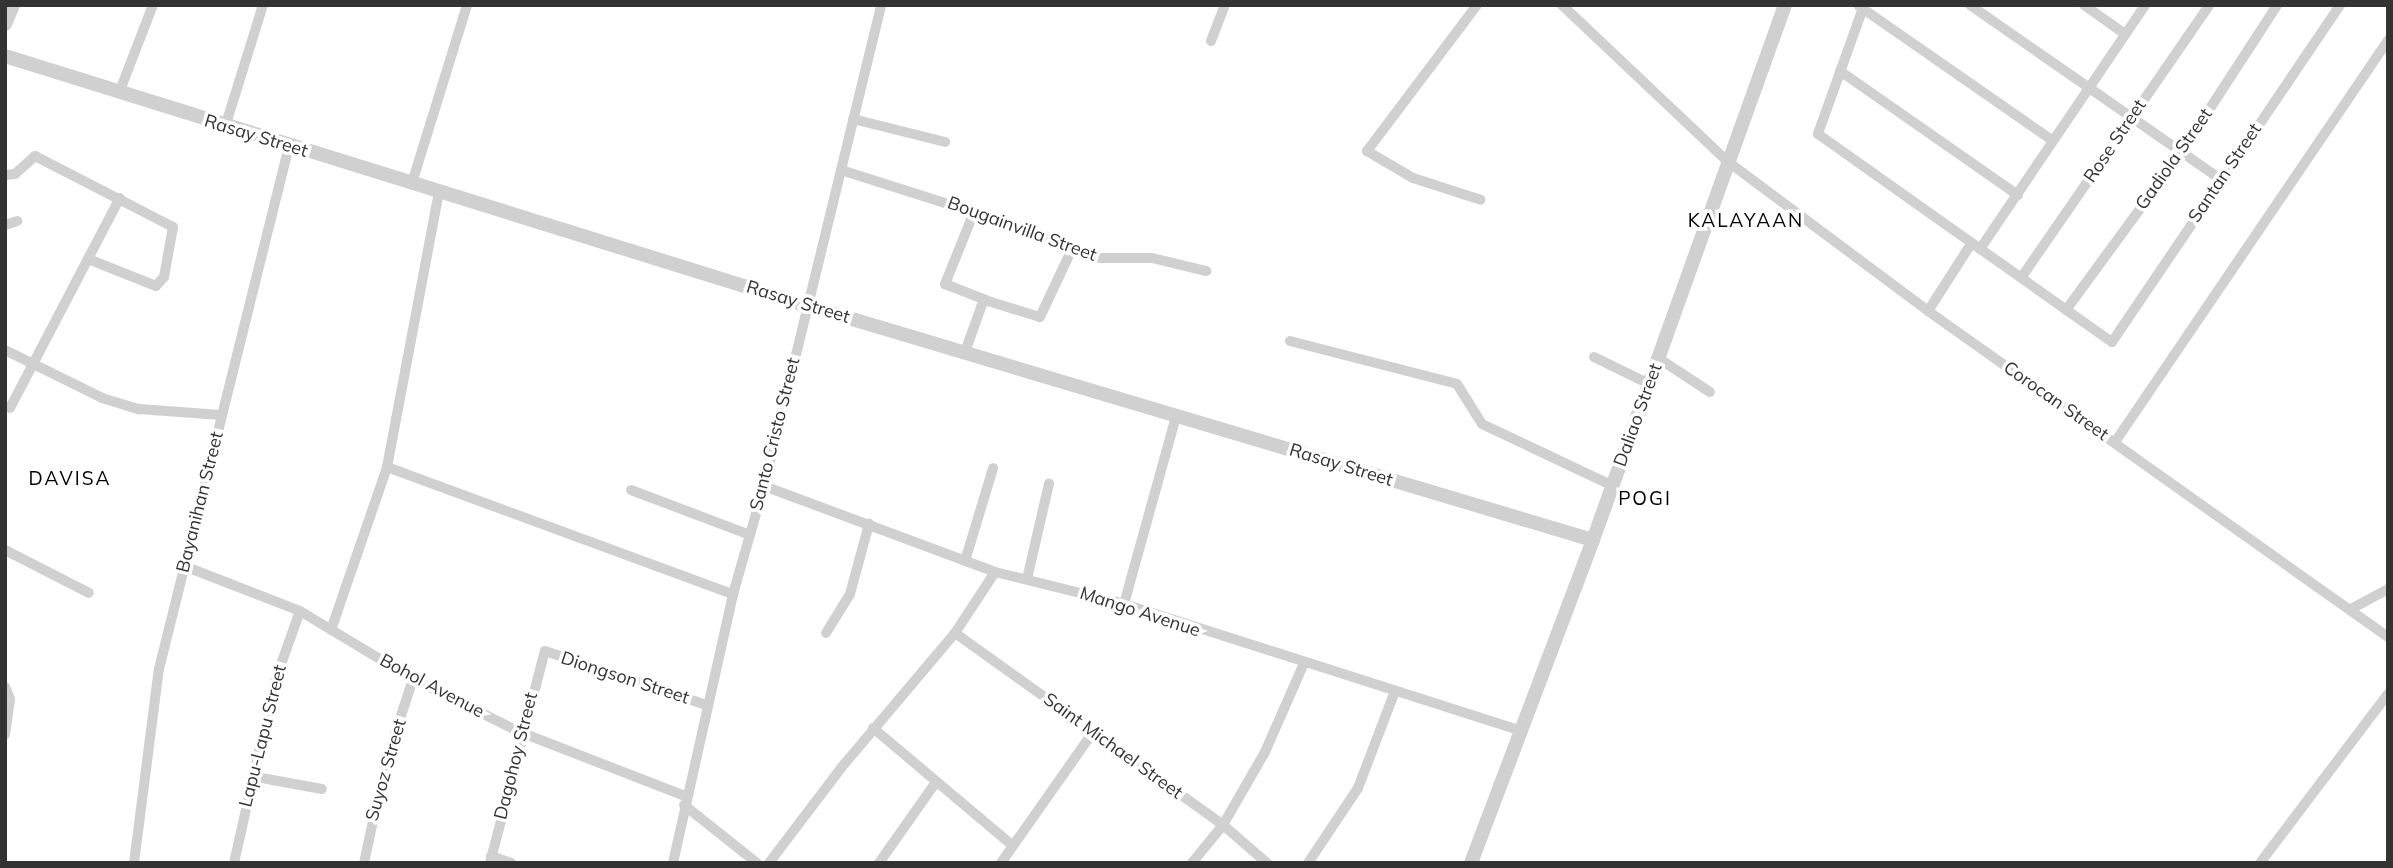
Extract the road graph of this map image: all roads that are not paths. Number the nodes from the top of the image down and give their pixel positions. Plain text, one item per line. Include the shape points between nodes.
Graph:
1 (13, 5) edge
2 (153, 5) edge
3 (263, 5) edge
4 (467, 5) edge
5 (881, 5) edge
6 (1225, 5) edge
7 (1477, 5) edge
8 (1562, 5) edge
9 (1785, 5) edge
10 (1970, 5) edge
11 (2084, 5) edge
12 (2145, 5) edge
13 (2210, 5) edge
14 (2277, 5) edge
15 (2340, 5) edge
16 (1860, 7) edge
17 (5, 24) edge
18 (2125, 34) junction
19 (2388, 40) edge
20 (1211, 41) dead end
21 (5, 56) edge
22 (1840, 71) junction
23 (2088, 87) junction
24 (119, 93) junction
25 (2133, 116) junction
26 (853, 119) junction
27 (225, 127) junction
28 (2052, 140) junction
29 (945, 142) dead end
30 (289, 146) junction
31 (2183, 150) junction
32 (1727, 161) junction
33 (841, 170) junction
34 (5, 175) edge
35 (2220, 178) junction
36 (412, 183) junction
37 (439, 191) junction
38 (2018, 195) junction
39 (120, 198) junction
40 (1480, 200) dead end
41 (974, 212) junction
42 (17, 220) dead end
43 (5, 225) edge
44 (1073, 247) junction
45 (1976, 247) junction
46 (88, 259) junction
47 (1206, 271) dead end
48 (2021, 278) junction
49 (984, 299) junction
50 (805, 305) junction
51 (1928, 310) junction
52 (2066, 310) junction
53 (1290, 341) dead end
54 (5, 350) edge
55 (965, 352) junction
56 (1594, 357) dead end
57 (1658, 358) junction
58 (33, 363) junction
59 (1649, 384) junction
60 (1710, 392) dead end
61 (10, 408) dead end
62 (221, 415) junction
63 (1176, 416) junction
64 (2115, 442) junction
65 (387, 467) junction
66 (993, 468) dead end
67 (1049, 484) dead end
68 (764, 486) junction
69 (1613, 486) junction
70 (631, 490) dead end
71 (869, 524) junction
72 (750, 535) junction
73 (1593, 540) junction
74 (5, 550) edge
75 (965, 561) junction
76 (184, 566) junction
77 (995, 572) junction
78 (1027, 579) junction
79 (2388, 589) edge
80 (89, 593) dead end
81 (733, 594) junction
82 (1124, 604) junction
83 (2351, 609) junction
84 (300, 611) junction
85 (331, 630) junction
86 (826, 633) dead end
87 (955, 633) junction
88 (2388, 637) edge
89 (545, 651) joint
90 (1304, 663) junction
91 (413, 679) junction
92 (7, 689) edge
93 (1395, 691) junction
94 (2388, 694) edge
95 (706, 705) junction
96 (873, 729) junction
97 (1520, 730) junction
98 (520, 732) junction
99 (1093, 732) junction
100 (5, 735) edge
101 (251, 776) junction
102 (936, 782) junction
103 (322, 789) dead end
104 (685, 800) junction
105 (1223, 825) junction
106 (1013, 846) junction
107 (491, 859) edge
108 (134, 863) edge
109 (234, 863) edge
110 (364, 863) edge
111 (511, 863) edge
112 (673, 863) edge
113 (757, 863) edge
114 (769, 863) edge
115 (879, 863) edge
116 (1001, 863) edge
117 (1192, 863) edge
118 (1267, 863) edge
119 (1308, 863) edge
120 (1471, 863) edge
121 (2260, 863) edge

1 - 17 street
2 - 24 street
3 - 27 street
4 - 36 street
5 - 26 street, Santo Cristo Street
6 - 20 street
7 - 40 street via 1367,151 1413,178
8 - 32 street, Corocan Street
9 - 32 street, Daliao Street
10 - 23 street
11 - 18 street
12 - 18 street
13 - 25 street, Rose Street
14 - 31 street, Gadiola Street
15 - 35 street, Santan Street
16 - 22 street
16 - 28 street
18 - 23 street
19 - 64 street
21 - 24 street, Rasay Street
22 - 38 street
22 - 45 street via 1818,134
23 - 25 street
23 - 28 street
24 - 27 street, Rasay Street
25 - 31 street
25 - 48 street, Rose Street
26 - 29 street
26 - 33 street, Santo Cristo Street
27 - 30 street, Rasay Street
28 - 38 street
30 - 36 street, Rasay Street
30 - 62 street, Bayanihan Street
31 - 35 street
31 - 52 street, Gadiola Street
32 - 51 street, Corocan Street
32 - 57 street, Daliao Street
33 - 41 street, Bougainvilla Street
33 - 50 street, Santo Cristo Street
34 - 39 street via 15,174 35,156
35 - 52 street, Santan Street via 2112,342
36 - 37 street, Rasay Street
37 - 50 street, Rasay Street
37 - 65 street
38 - 45 street
39 - 46 street
39 - 46 street via 173,228 162,281 149,286
41 - 44 street, Bougainvilla Street
41 - 49 street via 945,284
42 - 43 street
44 - 47 street, Bougainvilla Street via 1100,258 1152,258
44 - 49 street via 1040,317
45 - 48 street
45 - 51 street
46 - 58 street
48 - 52 street
49 - 55 street
50 - 55 street, Rasay Street
50 - 68 street, Santo Cristo Street
51 - 64 street, Corocan Street
53 - 69 street via 1457,384 1482,424
54 - 58 street
55 - 63 street, Rasay Street
56 - 59 street
57 - 59 street, Daliao Street
57 - 60 street
58 - 61 street
58 - 62 street via 102,398 139,410
59 - 69 street, Daliao Street
62 - 76 street, Bayanihan Street
63 - 73 street, Rasay Street
63 - 82 street
64 - 83 street, Corocan Street
65 - 81 street
65 - 85 street
66 - 75 street
67 - 78 street
68 - 71 street, Mango Avenue
68 - 72 street, Santo Cristo Street
69 - 73 street, Daliao Street
70 - 72 street
71 - 75 street, Mango Avenue
71 - 86 street via 850,594
72 - 81 street, Santo Cristo Street
73 - 97 street, Daliao Street
74 - 80 street
75 - 77 street, Mango Avenue
76 - 84 street, Bohol Avenue
76 - 108 street, Bayanihan Street via 159,669
77 - 78 street, Mango Avenue
77 - 87 street
78 - 82 street, Mango Avenue
79 - 83 street
81 - 95 street, Santo Cristo Street
82 - 90 street, Mango Avenue
83 - 88 street, Corocan Street
84 - 85 street, Bohol Avenue
84 - 101 street, Lapu-Lapu Street via 274,684
85 - 91 street, Bohol Avenue
87 - 96 street
87 - 99 street, Saint Michael Street
89 - 95 street, Diongson Street
89 - 98 street, Dagohoy Street
90 - 93 street, Mango Avenue
90 - 105 street via 1265,752
91 - 98 street, Bohol Avenue
91 - 110 street, Suyoz Street via 385,765
92 - 100 street
93 - 97 street, Mango Avenue
93 - 119 street via 1358,788
94 - 121 street
95 - 104 street, Santo Cristo Street
96 - 102 street
96 - 114 street
97 - 120 street, Daliao Street
98 - 104 street, Bohol Avenue
98 - 107 street, Dagohoy Street
99 - 105 street, Saint Michael Street
99 - 106 street
101 - 103 street
101 - 109 street, Lapu-Lapu Street
102 - 106 street
102 - 115 street
104 - 112 street, Santo Cristo Street
104 - 113 street, Bohol Avenue
105 - 117 street
105 - 118 street, Saint Michael Street
106 - 116 street
107 - 111 street

